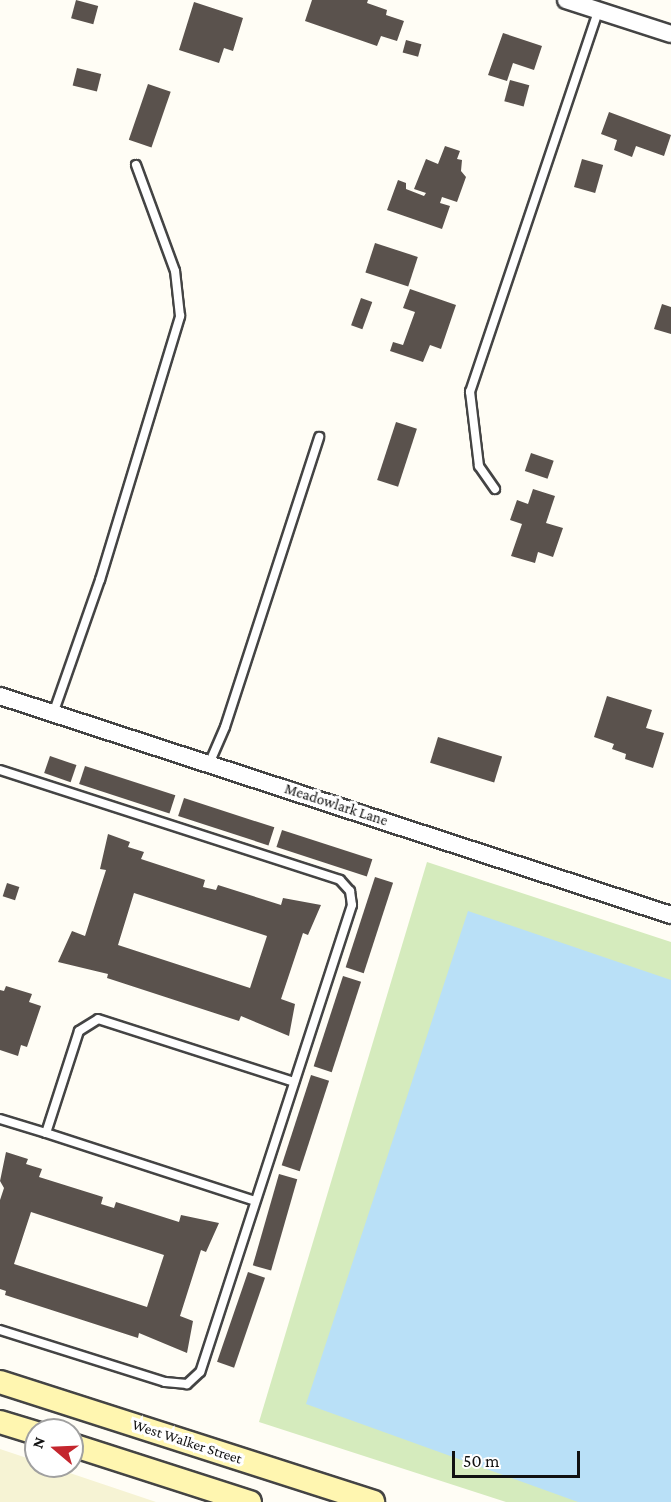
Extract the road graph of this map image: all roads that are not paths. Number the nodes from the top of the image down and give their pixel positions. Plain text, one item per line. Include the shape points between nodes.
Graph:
1 (566, 0) edge
2 (598, 11) junction
3 (671, 34) edge
4 (136, 165) dead end
5 (319, 437) dead end
6 (495, 489) dead end
7 (0, 696) edge
8 (53, 714) junction
9 (209, 764) junction
10 (0, 770) edge
11 (671, 915) edge
12 (294, 1082) junction
13 (0, 1119) edge
14 (46, 1134) junction
15 (255, 1202) junction
16 (0, 1330) edge
17 (0, 1382) edge
18 (0, 1422) edge
19 (24, 1429) edge
20 (84, 1449) edge
21 (250, 1502) edge
22 (373, 1502) edge

1 - 2 street
2 - 3 street
2 - 6 lane via 470,392 479,466
4 - 8 lane via 175,272 180,316 100,580
5 - 9 lane via 225,727
7 - 8 street, Meadowlark Lane
8 - 9 street, Meadowlark Lane
9 - 11 street, Meadowlark Lane
10 - 12 lane via 340,880 350,891 352,905
12 - 14 lane via 98,1019 79,1031
12 - 15 lane
13 - 14 lane
14 - 15 lane
15 - 16 lane via 200,1372 187,1384 165,1382
17 - 22 street, West Walker Street
18 - 19 street
20 - 21 street

